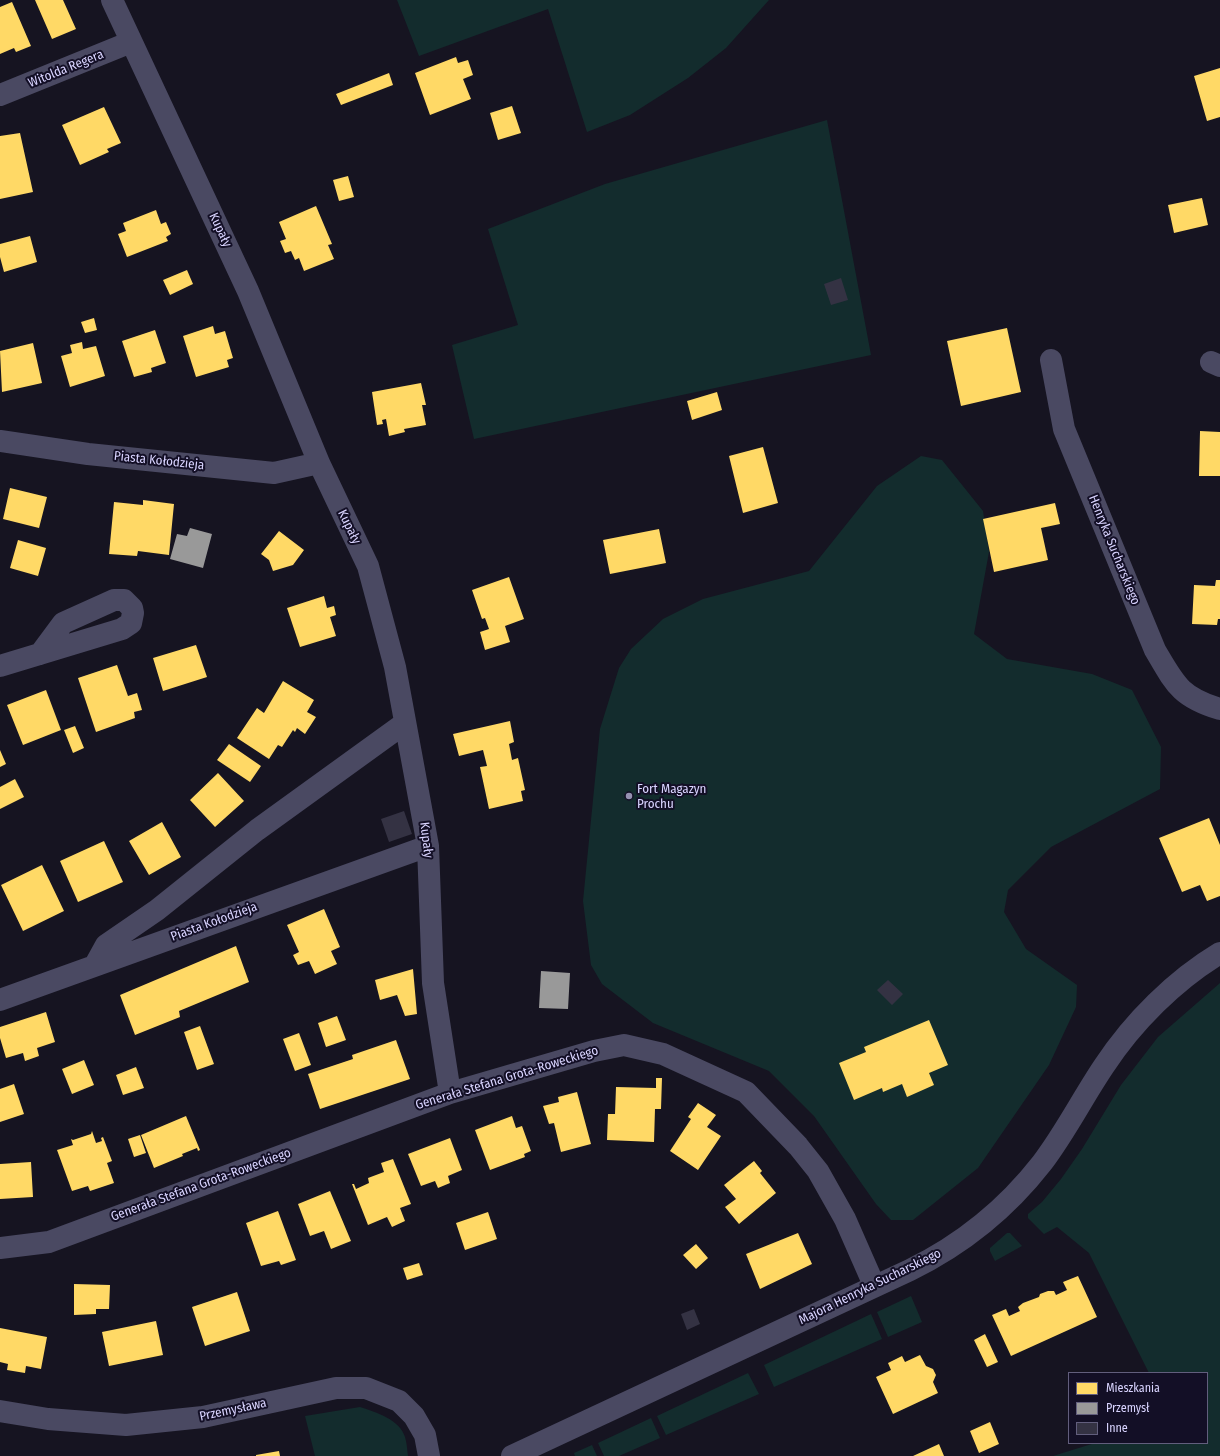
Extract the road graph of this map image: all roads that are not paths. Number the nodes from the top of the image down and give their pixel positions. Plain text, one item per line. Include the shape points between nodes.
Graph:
1 (112, 0) edge
2 (131, 42) junction
3 (0, 95) edge
4 (1051, 360) dead end
5 (0, 441) edge
6 (318, 463) junction
7 (40, 654) dead end
8 (0, 666) edge
9 (1220, 709) edge
10 (405, 723) junction
11 (428, 846) junction
12 (1220, 953) edge
13 (95, 965) junction
14 (0, 1000) edge
15 (450, 1093) junction
16 (0, 1248) edge
17 (874, 1285) junction
18 (0, 1411) edge
19 (429, 1456) edge
20 (512, 1456) edge

1 - 2 street, Kupały
2 - 3 street, Witolda Regera
2 - 6 street, Kupały via 248,292
4 - 9 street, Henryka Sucharskiego via 1064,430 1155,650 1175,685 1199,703
5 - 6 street, Piasta Kołodzieja via 88,454 274,473
6 - 10 street, Kupały via 368,566 395,667
7 - 8 street
10 - 11 street, Kupały
10 - 13 street via 257,830 157,910 106,945
11 - 13 street, Piasta Kołodzieja
11 - 15 street, Kupały via 433,982
12 - 17 street, Majora Henryka Sucharskiego via 1178,984 1131,1030 1104,1066 1043,1162 1009,1200 972,1232 942,1253
13 - 14 street, Piasta Kołodzieja
15 - 16 street, Generała Stefana Grota-Roweckiego via 49,1242
15 - 17 street, Generała Stefana Grota-Roweckiego via 594,1051 624,1045 663,1054 746,1092 798,1146 834,1196
17 - 20 street, Majora Henryka Sucharskiego
18 - 19 street, Przemysława via 48,1419 126,1425 203,1417 336,1388 366,1388 399,1401 414,1416 425,1435

